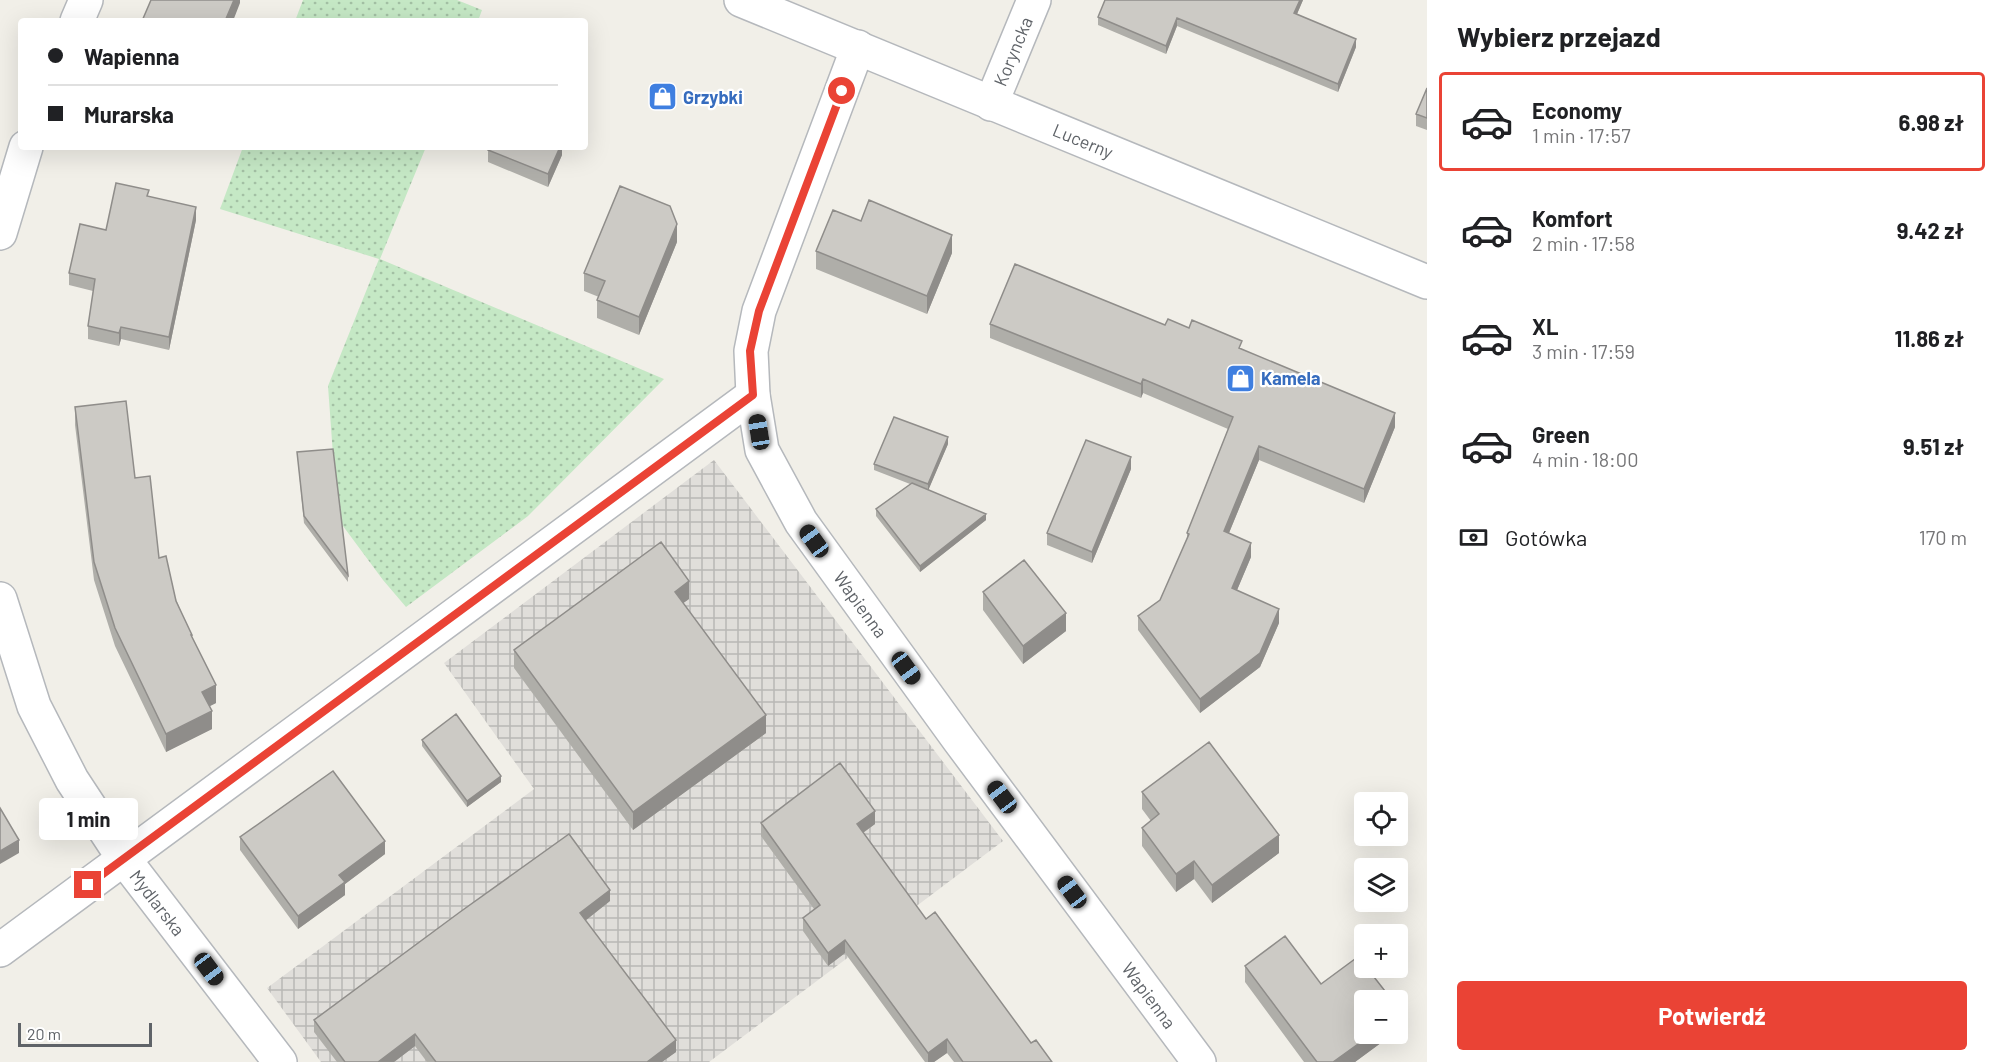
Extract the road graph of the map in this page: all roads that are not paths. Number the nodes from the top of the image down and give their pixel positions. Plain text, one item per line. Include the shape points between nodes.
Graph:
1 (86, 0) edge
2 (741, 0) edge
3 (1034, 0) edge
4 (78, 18) edge
5 (858, 47) junction
6 (991, 104) junction
7 (25, 150) edge
8 (0, 233) edge
9 (1427, 282) edge
10 (753, 395) junction
11 (0, 599) edge
12 (124, 859) junction
13 (0, 950) edge
14 (280, 1062) edge
15 (1199, 1062) edge

1 - 4 street
2 - 5 street, Lucerny
3 - 6 street, Koryncka
5 - 6 street, Lucerny
5 - 10 street, Wapienna via 759,311 750,351
6 - 9 street, Lucerny
7 - 8 street
10 - 12 street
10 - 15 street, Wapienna via 762,450 801,522
11 - 12 street, Mydlarska via 34,706 72,780
12 - 13 street
12 - 14 street, Mydlarska

